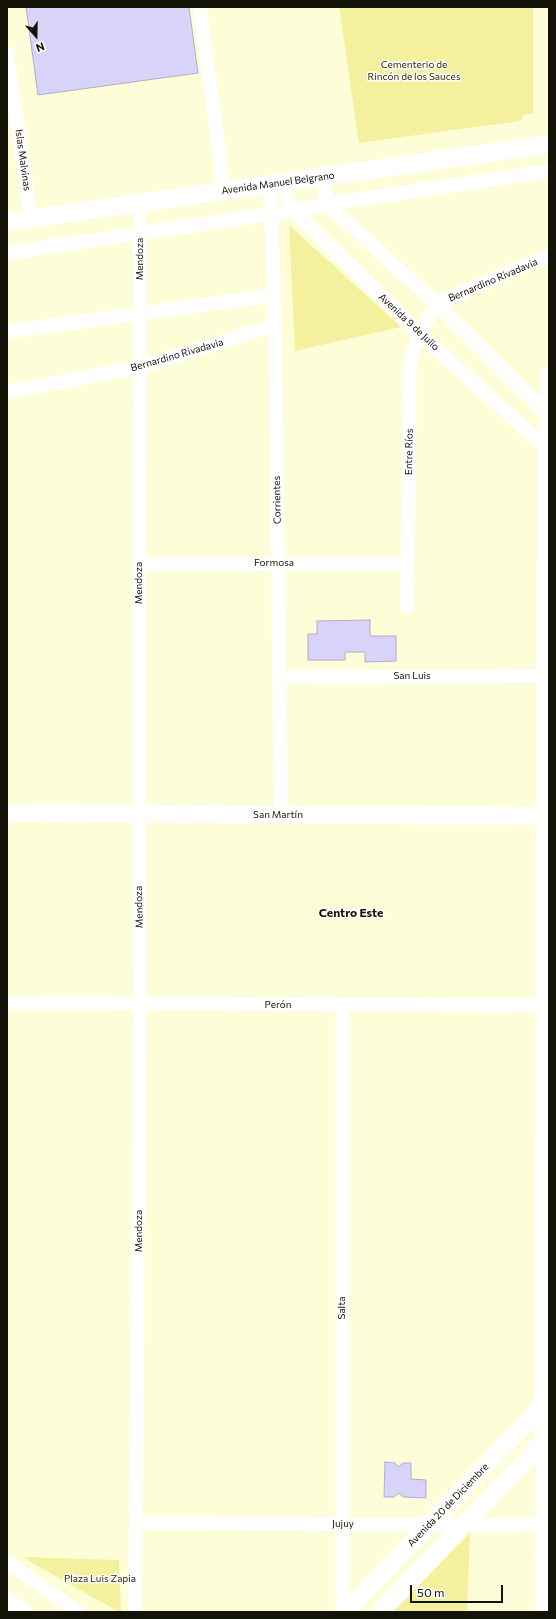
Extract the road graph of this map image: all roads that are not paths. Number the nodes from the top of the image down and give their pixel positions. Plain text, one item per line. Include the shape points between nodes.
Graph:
1 (200, 7) edge
2 (7, 54) edge
3 (10, 95) edge
4 (549, 144) edge
5 (549, 171) edge
6 (322, 177) junction
7 (275, 184) junction
8 (224, 191) junction
9 (140, 203) junction
10 (328, 204) junction
11 (293, 210) junction
12 (272, 214) junction
13 (31, 218) junction
14 (7, 222) edge
15 (140, 233) junction
16 (7, 253) edge
17 (549, 257) edge
18 (274, 295) junction
19 (437, 304) junction
20 (140, 314) junction
21 (275, 325) junction
22 (7, 332) edge
23 (419, 333) junction
24 (140, 367) junction
25 (549, 376) edge
26 (7, 392) edge
27 (549, 416) edge
28 (547, 449) edge
29 (278, 563) junction
30 (139, 564) junction
31 (408, 564) junction
32 (407, 607) dead end
33 (545, 676) junction
34 (280, 677) junction
35 (7, 813) edge
36 (139, 814) junction
37 (281, 815) junction
38 (547, 816) edge
39 (7, 1003) edge
40 (140, 1004) junction
41 (342, 1005) junction
42 (547, 1005) edge
43 (546, 1402) edge
44 (546, 1439) edge
45 (136, 1523) junction
46 (342, 1524) junction
47 (429, 1525) junction
48 (463, 1525) junction
49 (546, 1525) edge
50 (7, 1562) edge
51 (7, 1602) edge
52 (21, 1612) edge
53 (78, 1612) edge
54 (135, 1612) edge
55 (342, 1612) edge
56 (349, 1612) edge
57 (380, 1612) edge
58 (542, 1612) edge

1 - 8 street
2 - 3 street, Islas Malvinas
3 - 13 street, Islas Malvinas
4 - 6 street, Avenida Manuel Belgrano
5 - 10 street
6 - 7 street, Avenida Manuel Belgrano
6 - 10 street
7 - 8 street, Avenida Manuel Belgrano
7 - 11 street, Avenida 9 de Julio
7 - 12 street, Corrientes
8 - 9 street, Avenida Manuel Belgrano
9 - 13 street, Avenida Manuel Belgrano
9 - 15 street, Mendoza
10 - 11 street
10 - 19 street
11 - 12 street
11 - 23 street, Avenida 9 de Julio
12 - 15 street
12 - 18 street, Corrientes
13 - 14 street, Avenida Manuel Belgrano
15 - 16 street
15 - 20 street, Mendoza
17 - 19 street, Bernardino Rivadavia via 515,269
18 - 20 street
18 - 21 street, Corrientes
19 - 23 street, Entre Ríos
19 - 27 street
20 - 22 street
20 - 24 street, Mendoza
21 - 24 street, Bernardino Rivadavia
21 - 29 street, Corrientes
23 - 28 street, Avenida 9 de Julio
23 - 31 street, Entre Ríos via 410,363
24 - 26 street, Bernardino Rivadavia
24 - 30 street, Mendoza
25 - 27 street
27 - 28 street
28 - 33 street
29 - 30 street, Formosa
29 - 31 street, Formosa
29 - 34 street, Corrientes
30 - 36 street, Mendoza
31 - 32 street, Entre Ríos
33 - 34 street, San Luis
33 - 38 street
34 - 37 street, Corrientes
35 - 36 street, San Martín
36 - 37 street, San Martín
36 - 40 street, Mendoza
37 - 38 street, San Martín
38 - 42 street
39 - 40 street, Perón
40 - 41 street, Perón
40 - 45 street, Mendoza
41 - 42 street, Perón
41 - 46 street, Salta
42 - 43 street
43 - 44 street
43 - 47 street, Avenida 20 de Diciembre
44 - 48 street
44 - 49 street
45 - 46 street, Jujuy
45 - 54 street, Mendoza
46 - 47 street, Jujuy
46 - 55 street, Salta
47 - 48 street, Jujuy
47 - 56 street, Avenida 20 de Diciembre via 357,1600
48 - 49 street, Jujuy
48 - 57 street
49 - 58 street
50 - 53 street
51 - 52 main road

